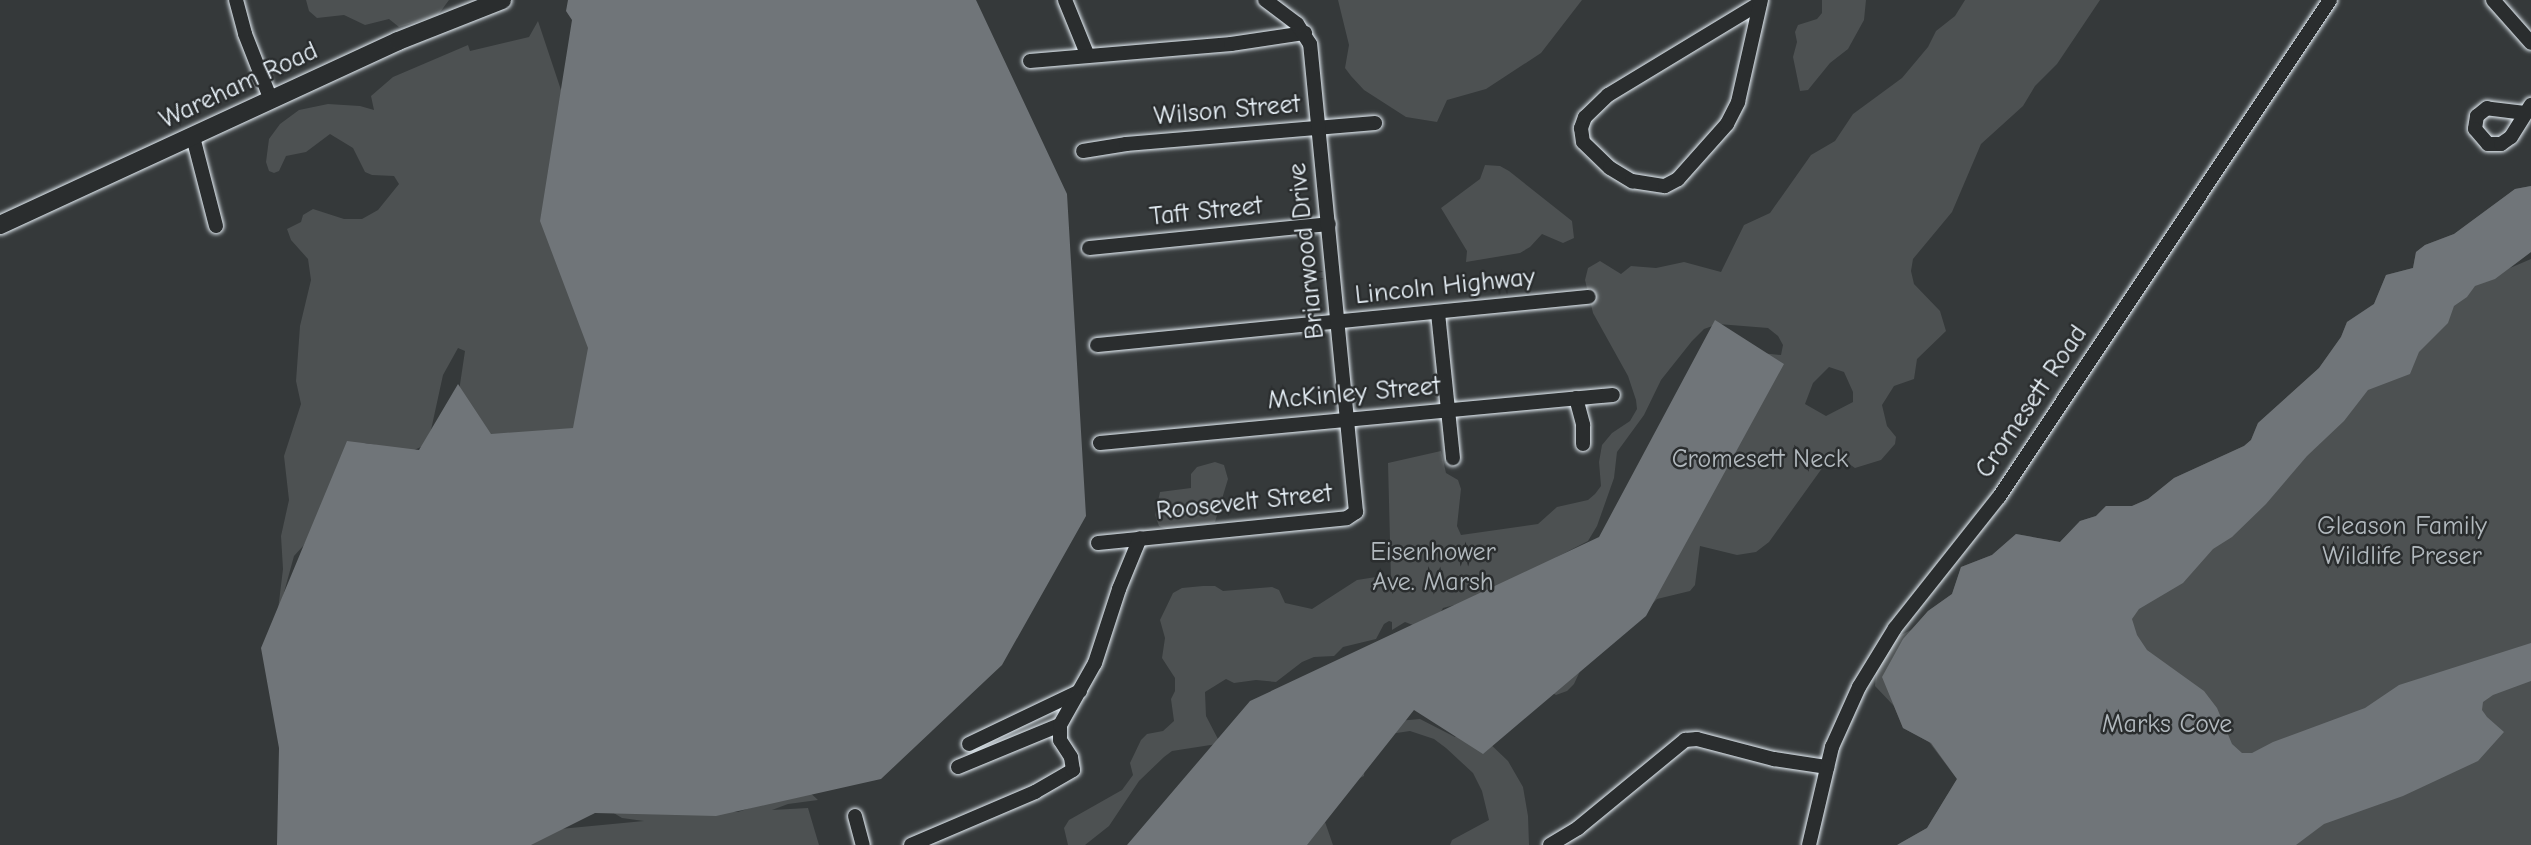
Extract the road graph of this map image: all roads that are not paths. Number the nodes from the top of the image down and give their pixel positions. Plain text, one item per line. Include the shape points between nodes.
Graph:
1 (236, 0) edge
2 (502, 0) edge
3 (1065, 0) edge
4 (1265, 0) edge
5 (2330, 0) edge
6 (2493, 0) edge
7 (1761, 2) edge
8 (1305, 33) junction
9 (2531, 44) edge
10 (1087, 54) junction
11 (1030, 61) dead end
12 (271, 100) junction
13 (1375, 123) dead end
14 (1320, 127) junction
15 (193, 136) junction
16 (1083, 151) dead end
17 (1329, 224) junction
18 (0, 225) edge
19 (216, 226) dead end
20 (1089, 248) dead end
21 (1589, 297) dead end
22 (1438, 313) junction
23 (1339, 323) junction
24 (1097, 345) dead end
25 (1612, 395) dead end
26 (1576, 398) junction
27 (1448, 410) junction
28 (1348, 419) junction
29 (1100, 443) dead end
30 (1583, 444) dead end
31 (1453, 458) dead end
32 (1353, 516) joint
33 (1140, 538) junction
34 (1098, 543) dead end
35 (1080, 691) junction
36 (1060, 725) junction
37 (969, 744) dead end
38 (1827, 766) junction
39 (958, 767) dead end
40 (855, 816) dead end
41 (863, 845) edge
42 (911, 845) edge
43 (1550, 845) edge
44 (1809, 845) edge

1 - 12 street
2 - 12 main road, Wareham Road via 398,41
3 - 10 street
4 - 8 street
5 - 38 street, Cromesett Road via 1998,497 1895,628 1859,687
6 - 9 street
7 - 7 street via 1608,95 1584,117 1580,128 1583,142 1610,168 1632,181 1665,186 1678,179 1733,112
8 - 10 street via 1231,44
8 - 14 street, Briarwood Drive
10 - 11 street
12 - 15 main road, Wareham Road
13 - 14 street, Wilson Street
14 - 16 street, Wilson Street
14 - 17 street, Briarwood Drive
15 - 18 main road, Wareham Road
15 - 19 street
17 - 20 street, Taft Street
17 - 23 street, Briarwood Drive
21 - 22 street, Lincoln Highway
22 - 23 street, Lincoln Highway
22 - 27 street
23 - 24 street, Lincoln Highway
23 - 28 street, Briarwood Drive
25 - 26 street, McKinley Street
26 - 27 street, McKinley Street
26 - 30 street
27 - 28 street, McKinley Street
27 - 31 street
28 - 29 street, McKinley Street
28 - 32 street, Briarwood Drive
32 - 33 street, Roosevelt Street
33 - 34 street, Roosevelt Street
33 - 35 street via 1096,663
35 - 36 street
35 - 37 street
36 - 39 street
36 - 42 street via 1060,740 1073,770 1035,792
38 - 43 street via 1685,740 1578,828
38 - 44 street, Cromesett Road
40 - 41 street

